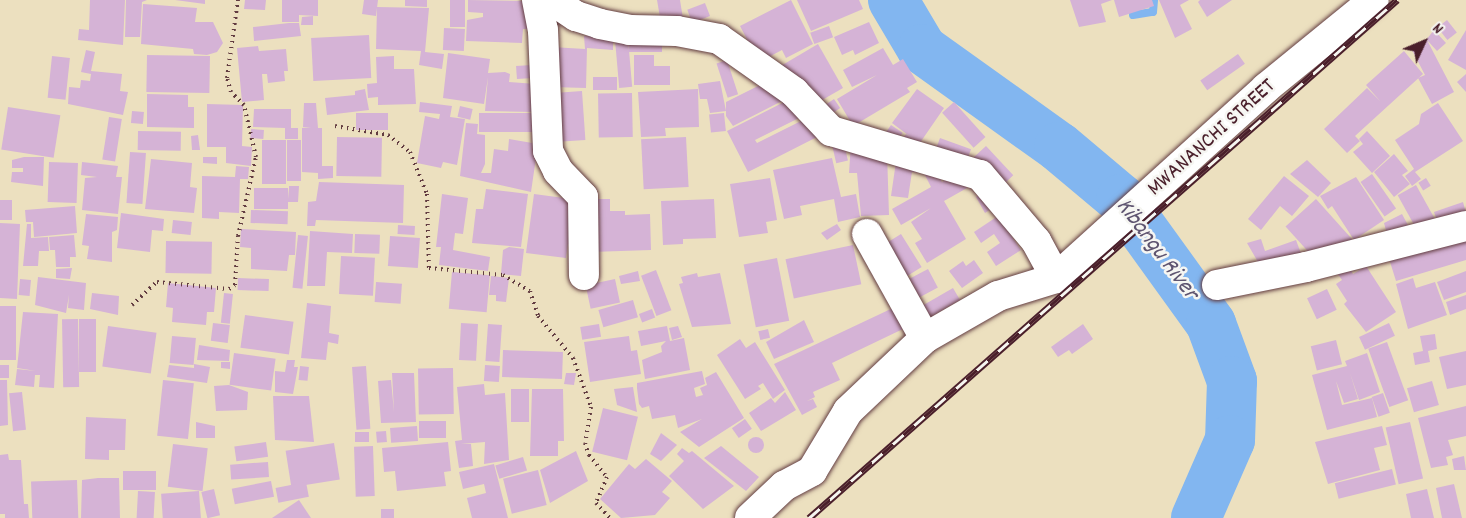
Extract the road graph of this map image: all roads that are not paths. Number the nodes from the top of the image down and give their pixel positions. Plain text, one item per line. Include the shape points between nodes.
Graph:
1 (537, 0) edge
2 (552, 0) edge
3 (1374, 0) edge
4 (1466, 226) edge
5 (867, 234) dead end
6 (584, 275) dead end
7 (1056, 278) junction
8 (1217, 285) dead end
9 (925, 338) junction
10 (750, 518) edge

1 - 6 street via 543,30 548,151 558,171 583,197
2 - 7 street via 576,16 600,24 719,39 794,92 831,131 980,175 1036,241
3 - 7 street, MWANANCHI STREET via 1160,183
4 - 8 street via 1306,267
5 - 9 street
7 - 9 street, MWANANCHI STREET via 998,296
9 - 10 street, MWANANCHI STREET via 848,411 812,471 784,486

